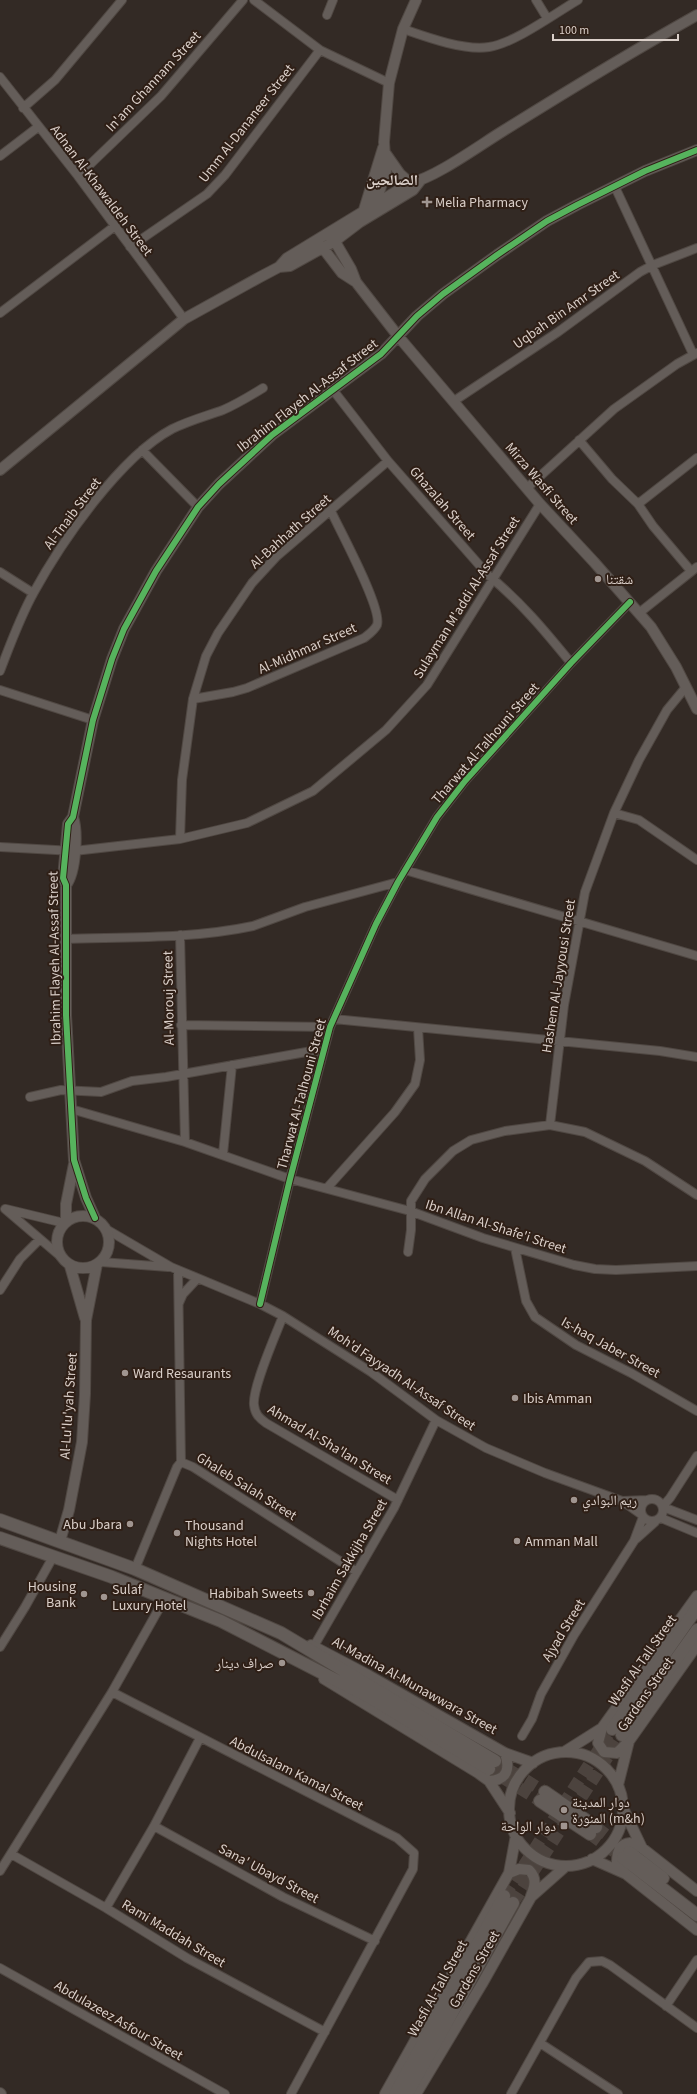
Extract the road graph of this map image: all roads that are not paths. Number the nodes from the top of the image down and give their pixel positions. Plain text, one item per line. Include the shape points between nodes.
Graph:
1 (122, 0) edge
2 (243, 0) edge
3 (254, 0) edge
4 (333, 0) edge
5 (416, 0) edge
6 (536, 0) edge
7 (578, 0) edge
8 (328, 15) dead end
9 (697, 15) edge
10 (547, 18) junction
11 (403, 29) junction
12 (320, 50) junction
13 (0, 77) edge
14 (389, 83) junction
15 (24, 108) junction
16 (38, 127) junction
17 (385, 147) junction
18 (697, 150) edge
19 (0, 156) edge
20 (78, 176) junction
21 (415, 182) junction
22 (615, 187) junction
23 (376, 204) junction
24 (368, 213) junction
25 (115, 226) junction
26 (332, 237) junction
27 (319, 244) junction
28 (130, 248) junction
29 (697, 248) edge
30 (653, 265) junction
31 (356, 282) junction
32 (0, 313) edge
33 (184, 319) junction
34 (398, 336) junction
35 (695, 354) edge
36 (263, 388) dead end
37 (333, 390) junction
38 (454, 401) junction
39 (579, 440) junction
40 (142, 450) junction
41 (697, 458) edge
42 (388, 461) junction
43 (0, 470) edge
44 (527, 488) junction
45 (540, 504) junction
46 (638, 504) junction
47 (198, 507) junction
48 (331, 511) junction
49 (694, 569) edge
50 (0, 572) edge
51 (493, 579) junction
52 (33, 593) junction
53 (630, 602) junction
54 (639, 612) junction
55 (571, 663) junction
56 (0, 671) edge
57 (686, 688) junction
58 (0, 690) edge
59 (694, 696) edge
60 (193, 699) junction
61 (697, 709) edge
62 (93, 720) junction
63 (614, 813) junction
64 (180, 840) junction
65 (0, 847) edge
66 (70, 851) junction
67 (697, 860) edge
68 (405, 870) junction
69 (398, 882) junction
70 (578, 921) junction
71 (180, 935) junction
72 (65, 939) junction
73 (697, 956) edge
74 (332, 1023) junction
75 (181, 1025) junction
76 (418, 1028) junction
77 (560, 1041) junction
78 (323, 1050) junction
79 (697, 1057) edge
80 (232, 1064) junction
81 (182, 1074) junction
82 (69, 1091) junction
83 (30, 1097) dead end
84 (71, 1109) junction
85 (550, 1125) junction
86 (185, 1142) junction
87 (223, 1154) junction
88 (74, 1160) junction
89 (290, 1180) junction
90 (327, 1188) junction
91 (697, 1195) edge
92 (2, 1208) edge
93 (410, 1211) junction
94 (95, 1218) junction
95 (65, 1222) junction
96 (106, 1229) junction
97 (40, 1239) junction
98 (515, 1248) junction
99 (408, 1252) dead end
100 (60, 1256) junction
101 (99, 1263) junction
102 (70, 1266) junction
103 (697, 1266) edge
104 (174, 1269) junction
105 (197, 1278) junction
106 (0, 1290) edge
107 (178, 1304) junction
108 (260, 1304) junction
109 (282, 1316) junction
110 (86, 1320) junction
111 (697, 1411) edge
112 (436, 1420) junction
113 (697, 1456) edge
114 (181, 1462) junction
115 (675, 1488) junction
116 (656, 1499) junction
117 (398, 1500) junction
118 (647, 1500) junction
119 (622, 1501) junction
120 (663, 1506) junction
121 (642, 1516) junction
122 (0, 1520) edge
123 (658, 1520) junction
124 (697, 1520) edge
125 (697, 1532) edge
126 (0, 1538) edge
127 (60, 1541) junction
128 (634, 1541) junction
129 (53, 1557) junction
130 (135, 1569) junction
131 (357, 1572) junction
132 (697, 1596) edge
133 (165, 1598) junction
134 (697, 1608) edge
135 (697, 1630) edge
136 (281, 1633) junction
137 (697, 1645) edge
138 (314, 1646) junction
139 (0, 1647) edge
140 (284, 1653) junction
141 (112, 1692) junction
142 (616, 1733) junction
143 (522, 1736) dead end
144 (200, 1738) junction
145 (506, 1752) junction
146 (564, 1752) junction
147 (533, 1763) junction
148 (489, 1782) junction
149 (618, 1785) junction
150 (543, 1796) tunnel mouth
151 (623, 1808) junction
152 (510, 1813) junction
153 (154, 1826) junction
154 (593, 1830) tunnel mouth
155 (516, 1835) junction
156 (642, 1848) junction
157 (11, 1854) junction
158 (592, 1860) junction
159 (566, 1866) junction
160 (0, 1871) edge
161 (508, 1873) junction
162 (626, 1874) junction
163 (697, 1891) edge
164 (531, 1897) junction
165 (697, 1905) edge
166 (106, 1908) junction
167 (697, 1915) edge
168 (697, 1930) edge
169 (375, 1941) junction
170 (697, 1960) edge
171 (0, 1968) edge
172 (666, 2006) junction
173 (697, 2028) edge
174 (325, 2032) junction
175 (540, 2043) junction
176 (225, 2094) edge
177 (291, 2094) edge
178 (384, 2094) edge
179 (395, 2094) edge
180 (407, 2094) edge
181 (416, 2094) edge
182 (511, 2094) edge
183 (618, 2094) edge

1 - 15 street via 55,80
2 - 20 street, In'am Ghannam Street via 161,96
3 - 12 street
4 - 8 street
5 - 11 street
6 - 10 street
7 - 10 street
9 - 21 street
10 - 11 street via 498,45 481,48 445,42
11 - 14 street
12 - 14 street
12 - 28 street, Umm Al-Dananeer Street via 225,175 207,194
13 - 15 street, Adnan Al-Khawaldeh Street
14 - 17 street
15 - 16 street, Adnan Al-Khawaldeh Street
16 - 19 street
16 - 20 street, Adnan Al-Khawaldeh Street
17 - 21 street via 400,174
17 - 23 street via 386,171
17 - 24 street
18 - 22 street, Ibrahim Flayeh Al-Assaf Street via 645,171
20 - 25 street, Adnan Al-Khawaldeh Street
21 - 23 street
21 - 24 street via 413,190
22 - 30 street
22 - 34 street, Ibrahim Flayeh Al-Assaf Street via 547,221 497,255 443,294
23 - 24 street
24 - 26 street
24 - 26 street via 360,222
25 - 28 street, Adnan Al-Khawaldeh Street
25 - 32 street
26 - 27 street
26 - 31 street, Mirza Wasfi Street
27 - 31 street, Mirza Wasfi Street via 342,273
27 - 33 street via 290,266 278,267
28 - 33 street, Adnan Al-Khawaldeh Street
29 - 30 street, Uqbah Bin Amr Street
30 - 35 street
30 - 38 street, Uqbah Bin Amr Street
31 - 34 street, Mirza Wasfi Street
33 - 43 street
34 - 37 street, Ibrahim Flayeh Al-Assaf Street via 381,354
34 - 38 street, Mirza Wasfi Street
35 - 39 street via 614,409
36 - 40 street, Al-Tnaib Street via 222,410 171,430
37 - 42 street, Ghazalah Street
37 - 47 street, Ibrahim Flayeh Al-Assaf Street via 267,439
38 - 44 street, Mirza Wasfi Street
39 - 44 street
39 - 46 street via 612,479
40 - 47 street
40 - 52 street, Al-Tnaib Street via 100,495 51,562
41 - 46 street
42 - 48 street, Al-Bahhath Street
42 - 51 street, Ghazalah Street
44 - 45 street, Mirza Wasfi Street
45 - 51 street, Sulayman M'addi Al-Assaf Street
45 - 53 street, Mirza Wasfi Street
46 - 49 street via 662,536
47 - 62 street, Ibrahim Flayeh Al-Assaf Street via 143,592 124,629
48 - 60 street, Al-Bahhath Street via 276,557 232,609 206,656
48 - 60 street, Al-Midhmar Street via 374,603 377,624 372,632 364,638 247,688
49 - 54 street
50 - 52 street
51 - 55 street, Ghazalah Street via 523,607
51 - 64 street, Sulayman M'addi Al-Assaf Street via 427,686 386,730 350,762 313,791 270,813 231,828
52 - 56 street, Al-Tnaib Street
53 - 54 street, Mirza Wasfi Street
53 - 55 street, Tharwat Al-Talhouni Street
54 - 57 street, Mirza Wasfi Street via 664,646
55 - 68 street, Tharwat Al-Talhouni Street via 465,781 437,817
57 - 59 street, Mirza Wasfi Street
57 - 63 street, Hashem Al-Jayyousi Street via 674,700 659,723
58 - 62 street
59 - 61 street, Mirza Wasfi Street
60 - 64 street, Al-Bahhath Street via 182,780
62 - 66 street, Ibrahim Flayeh Al-Assaf Street via 72,817 75,824
63 - 67 street via 639,820
63 - 70 street, Hashem Al-Jayyousi Street via 585,892
64 - 66 street, Sulayman M'addi Al-Assaf Street
65 - 66 street, Sulayman M'addi Al-Assaf Street
66 - 72 street, Ibrahim Flayeh Al-Assaf Street via 71,878 66,885
68 - 69 street, Tharwat Al-Talhouni Street
68 - 70 street
69 - 71 street, Al-Morouj Street via 305,907 253,926
69 - 74 street, Tharwat Al-Talhouni Street via 376,924
70 - 73 street
70 - 77 street, Hashem Al-Jayyousi Street
71 - 72 street
71 - 75 street, Al-Morouj Street
72 - 82 street, Ibrahim Flayeh Al-Assaf Street
74 - 75 street
74 - 76 street
74 - 78 street, Tharwat Al-Talhouni Street
75 - 81 street, Al-Morouj Street
76 - 77 street
76 - 90 street via 420,1060 416,1084 396,1112
77 - 79 street
77 - 85 street, Hashem Al-Jayyousi Street
78 - 80 street
78 - 89 street, Tharwat Al-Talhouni Street
80 - 81 street
80 - 87 street
81 - 82 street via 132,1081 96,1093
81 - 86 street, Al-Morouj Street
82 - 83 street via 60,1090
82 - 84 street, Ibrahim Flayeh Al-Assaf Street
84 - 86 street, Ibn Allan Al-Shafe'i Street
84 - 88 street, Ibrahim Flayeh Al-Assaf Street
85 - 91 street via 585,1132 628,1152 663,1171
85 - 93 street via 487,1135 471,1140 453,1151 438,1164 414,1193
86 - 87 street, Ibn Allan Al-Shafe'i Street
87 - 89 street, Ibn Allan Al-Shafe'i Street
88 - 94 street, Ibrahim Flayeh Al-Assaf Street
88 - 95 street, Ibrahim Flayeh Al-Assaf Street
89 - 90 street, Ibn Allan Al-Shafe'i Street
89 - 108 street, Tharwat Al-Talhouni Street
90 - 93 street, Ibn Allan Al-Shafe'i Street
92 - 95 street
92 - 97 street
93 - 98 street, Ibn Allan Al-Shafe'i Street
93 - 99 street
94 - 95 street via 80,1215
94 - 96 street
95 - 100 street via 58,1233 56,1245
96 - 101 street via 109,1240 107,1252
96 - 104 street, Moh'd Fayyadh Al-Assaf Street
97 - 100 street
97 - 106 street via 20,1259
98 - 103 street, Ibn Allan Al-Shafe'i Street via 596,1269
98 - 111 street, Is-haq Jaber Street via 526,1301 535,1317 576,1345
100 - 102 street
101 - 102 street via 89,1268 79,1269
101 - 104 street, Moh'd Fayyadh Al-Assaf Street
101 - 110 street, Al-Lu'lu'yah Street
102 - 110 street, Al-Lu'lu'yah Street
104 - 105 street, Moh'd Fayyadh Al-Assaf Street
104 - 107 street
105 - 107 street
105 - 108 street, Moh'd Fayyadh Al-Assaf Street
107 - 114 street
108 - 109 street, Moh'd Fayyadh Al-Assaf Street
109 - 112 street, Moh'd Fayyadh Al-Assaf Street via 371,1372
109 - 117 street, Ahmad Al-Sha'lan Street via 255,1390 254,1405 257,1415
110 - 127 street, Al-Lu'lu'yah Street via 82,1442 69,1510
112 - 117 street, Ibrhaim Sakkijha Street
112 - 119 street, Moh'd Fayyadh Al-Assaf Street via 504,1456
113 - 115 street
114 - 130 street, Ghaleb Salah Street
114 - 131 street, Ghaleb Salah Street via 193,1467
115 - 116 street
115 - 120 street
116 - 118 street
116 - 120 street
117 - 131 street, Ibrhaim Sakkijha Street
118 - 119 street, Moh'd Fayyadh Al-Assaf Street
118 - 121 street via 642,1506
119 - 121 street, Moh'd Fayyadh Al-Assaf Street
120 - 123 street via 664,1513
120 - 124 street
121 - 123 street via 649,1521
121 - 128 street, Ajyad Street
122 - 127 main road, Al-Madina Al-Munawwara Street
123 - 125 street
123 - 128 street, Ajyad Street
126 - 129 main road, Al-Madina Al-Munawwara Street
127 - 130 main road, Al-Madina Al-Munawwara Street
128 - 143 street, Ajyad Street via 564,1653 541,1694 532,1719
129 - 133 main road, Al-Madina Al-Munawwara Street
129 - 139 street
130 - 136 main road, Al-Madina Al-Munawwara Street
131 - 138 street, Ibrhaim Sakkijha Street
132 - 142 street, Gardens Street
133 - 140 main road, Al-Madina Al-Munawwara Street
133 - 141 street
134 - 142 main road, Wasfi Al-Tall Street
135 - 142 main road, Wasfi Al-Tall Street
136 - 138 street, Al-Madina Al-Munawwara Street
136 - 140 main road, Al-Madina Al-Munawwara Street via 492,1765
137 - 142 street, Gardens Street
138 - 145 street, Al-Madina Al-Munawwara Street
140 - 148 street, Al-Madina Al-Munawwara Street via 459,1760
141 - 144 street, Abdulsalam Kamal Street
141 - 157 street
142 - 146 street, Gardens Street
142 - 149 street, Gardens Street
144 - 153 street
144 - 169 street, Abdulsalam Kamal Street via 397,1838 414,1853 413,1870
145 - 147 street, Al-Madina Al-Munawwara Street
145 - 148 street via 507,1773 499,1780
146 - 147 street via 548,1755
146 - 149 street via 581,1754 596,1760
147 - 152 street via 515,1785
148 - 152 street, Al-Madina Al-Munawwara Street
149 - 151 street
150 - 154 main road
151 - 156 street
151 - 158 street via 621,1824 615,1838
152 - 155 street
153 - 166 street
153 - 169 street, Sana' Ubayd Street via 283,1897
155 - 159 street via 522,1845 536,1857
155 - 161 street, Gardens Street
156 - 162 street via 630,1843 619,1849 617,1862
156 - 163 street
157 - 160 street
157 - 166 street, Rami Maddah Street
158 - 159 street
158 - 162 street
159 - 164 street, Gardens Street
161 - 164 street via 525,1868 534,1875
161 - 178 street, Gardens Street
162 - 168 street
164 - 181 street, Gardens Street
165 - 167 main road via 626,1855
166 - 174 street, Rami Maddah Street via 187,1958
169 - 174 street, Abdulsalam Kamal Street
170 - 172 street
171 - 176 street, Abdulazeez Asfour Street
172 - 173 street
172 - 175 street via 610,1965 595,1960 589,1962 580,1972
174 - 177 street, Abdulsalam Kamal Street
175 - 182 street
175 - 183 street
179 - 180 main road, Wasfi Al-Tall Street via 508,1900

